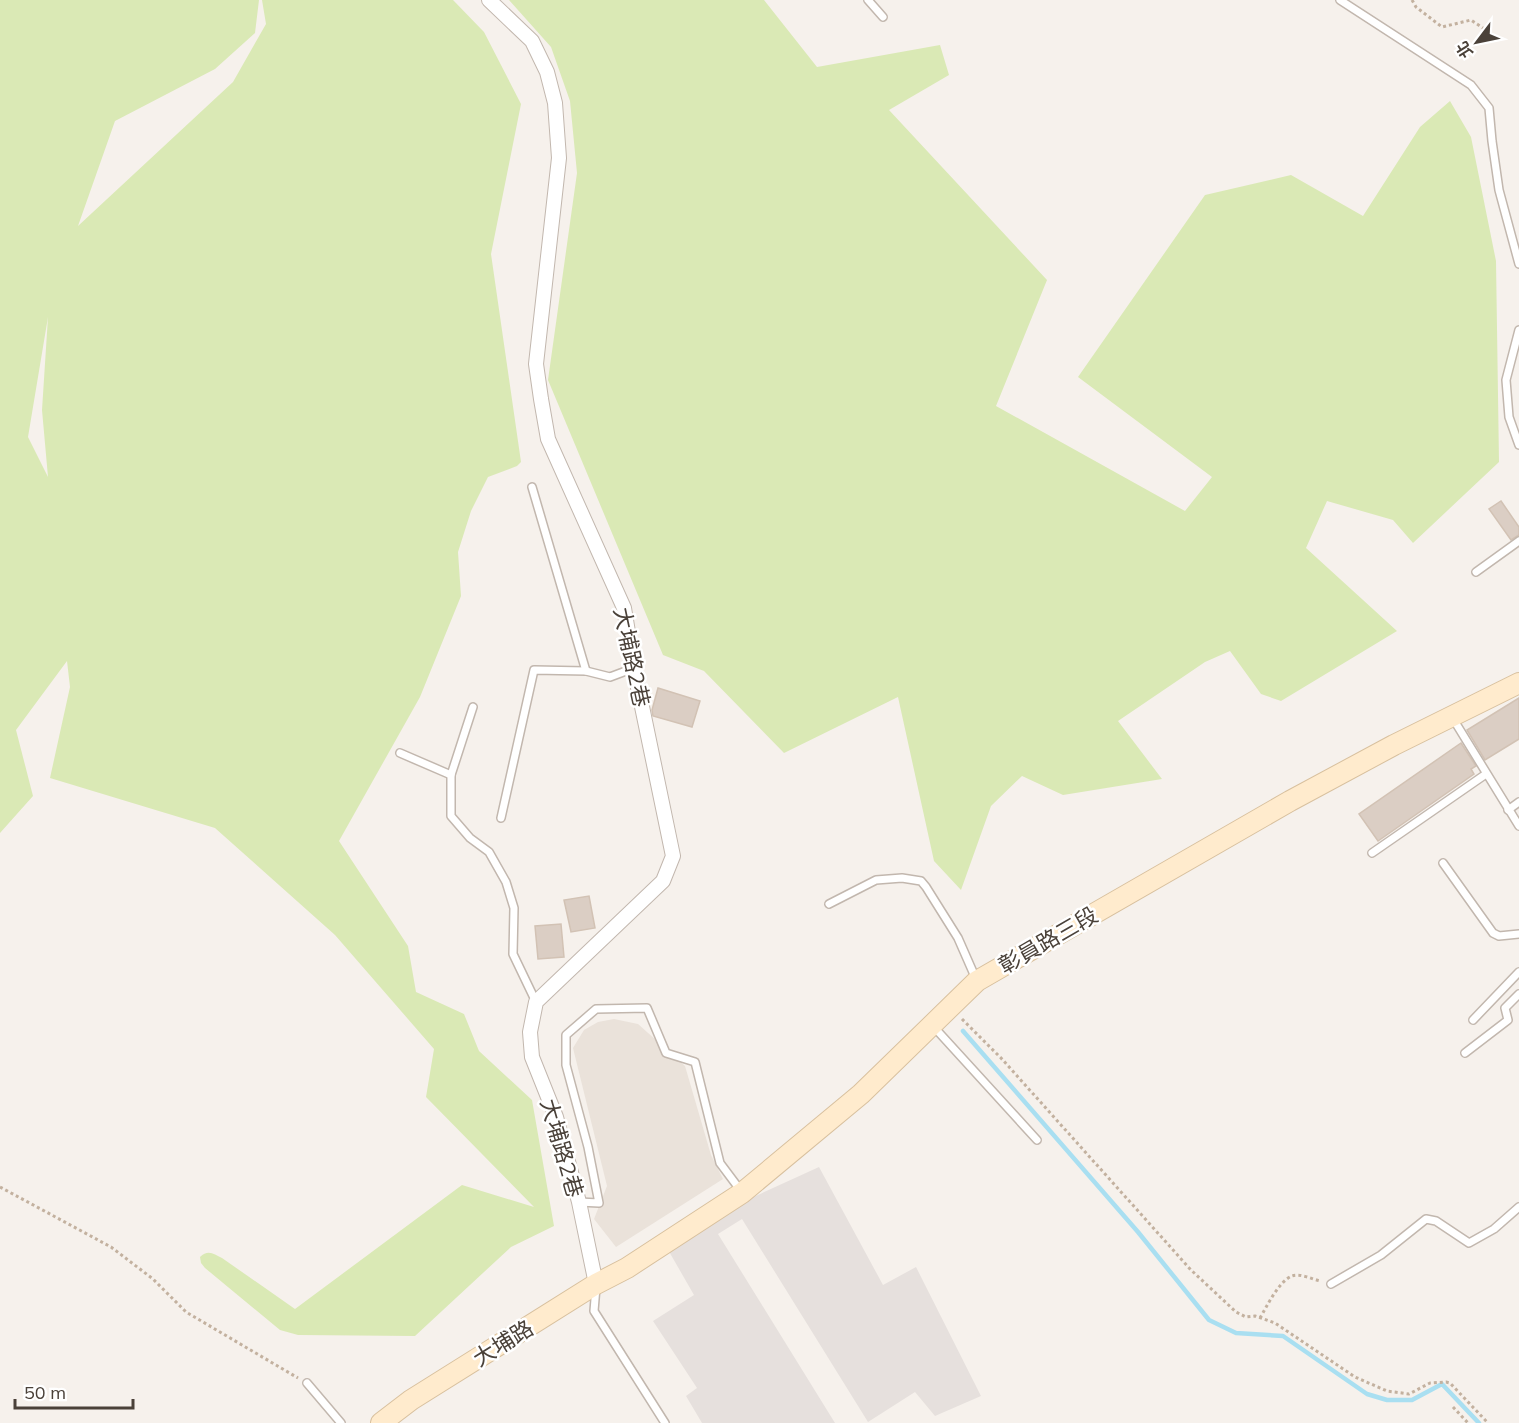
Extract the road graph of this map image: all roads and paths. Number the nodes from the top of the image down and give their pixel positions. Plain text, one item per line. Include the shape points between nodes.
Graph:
1 (489, 0) edge
2 (868, 0) edge
3 (1340, 0) edge
4 (1412, 0) edge
5 (883, 16) dead end
6 (1486, 30) dead end
7 (1519, 264) edge
8 (1519, 330) edge
9 (1519, 446) edge
10 (532, 487) dead end
11 (1519, 541) edge
12 (1476, 572) dead end
13 (634, 668) junction
14 (586, 671) junction
15 (1519, 683) edge
16 (473, 707) dead end
17 (1452, 717) junction
18 (400, 753) dead end
19 (1486, 774) junction
20 (451, 775) junction
21 (1519, 802) edge
22 (1508, 810) junction
23 (501, 818) dead end
24 (1519, 826) edge
25 (1372, 853) dead end
26 (1443, 863) dead end
27 (829, 904) dead end
28 (1519, 933) edge
29 (1519, 972) edge
30 (977, 981) junction
31 (1519, 994) edge
32 (536, 1002) junction
33 (951, 1006) junction
34 (1473, 1020) dead end
35 (932, 1025) junction
36 (1465, 1053) dead end
37 (1037, 1140) dead end
38 (0, 1187) edge
39 (742, 1193) junction
40 (579, 1202) junction
41 (1519, 1207) edge
42 (627, 1268) joint
43 (597, 1284) junction
44 (1331, 1284) joint
45 (1260, 1318) junction
46 (308, 1383) joint
47 (1453, 1407) dead end
48 (341, 1423) edge
49 (381, 1423) edge
50 (665, 1423) edge
51 (1468, 1423) edge
52 (1488, 1423) edge

1 - 13 street, 大埔路2巷 via 532,41 547,72 555,104 559,158 536,364 539,387 548,439 624,608
2 - 5 lane
3 - 7 lane via 1471,85 1489,108 1499,190
4 - 6 path via 1442,27 1471,20
8 - 9 lane via 1506,380 1509,417
10 - 14 lane
11 - 12 lane
13 - 14 lane via 610,677
13 - 32 street, 大埔路2巷 via 673,856 663,881
14 - 23 lane via 534,670
15 - 17 main road, 彰員路三段
16 - 20 lane
17 - 19 lane
17 - 30 main road, 彰員路三段 via 1290,801
18 - 20 lane
19 - 22 lane
19 - 25 lane
20 - 32 lane via 451,816 489,852 506,882 514,908 513,954
21 - 22 lane
22 - 24 lane
26 - 28 lane via 1493,933
27 - 30 lane via 876,880 902,878 921,882 958,938
29 - 34 lane
30 - 33 main road, 彰員路三段
31 - 36 lane via 1505,1008 1509,1020
32 - 40 street, 大埔路2巷 via 530,1032 532,1057 556,1117
33 - 35 main road, 彰員路三段
33 - 45 path via 1191,1270 1236,1312
35 - 37 lane
35 - 39 main road, 彰員路三段 via 861,1094
38 - 46 path via 111,1247 153,1279 186,1312
39 - 40 lane via 720,1163 695,1062 666,1053 646,1008 596,1009 566,1035 566,1065 599,1203
39 - 42 main road, 彰員路三段
40 - 43 street, 大埔路2巷
41 - 44 lane via 1494,1230 1469,1243 1436,1221 1426,1219 1381,1255
42 - 43 main road, 大埔路
43 - 49 main road, 大埔路 via 411,1400
43 - 50 lane via 594,1311
44 - 45 path via 1291,1276 1275,1291
45 - 52 path via 1275,1323 1355,1377 1387,1391 1409,1394 1430,1383 1450,1383
46 - 48 lane
47 - 51 path

